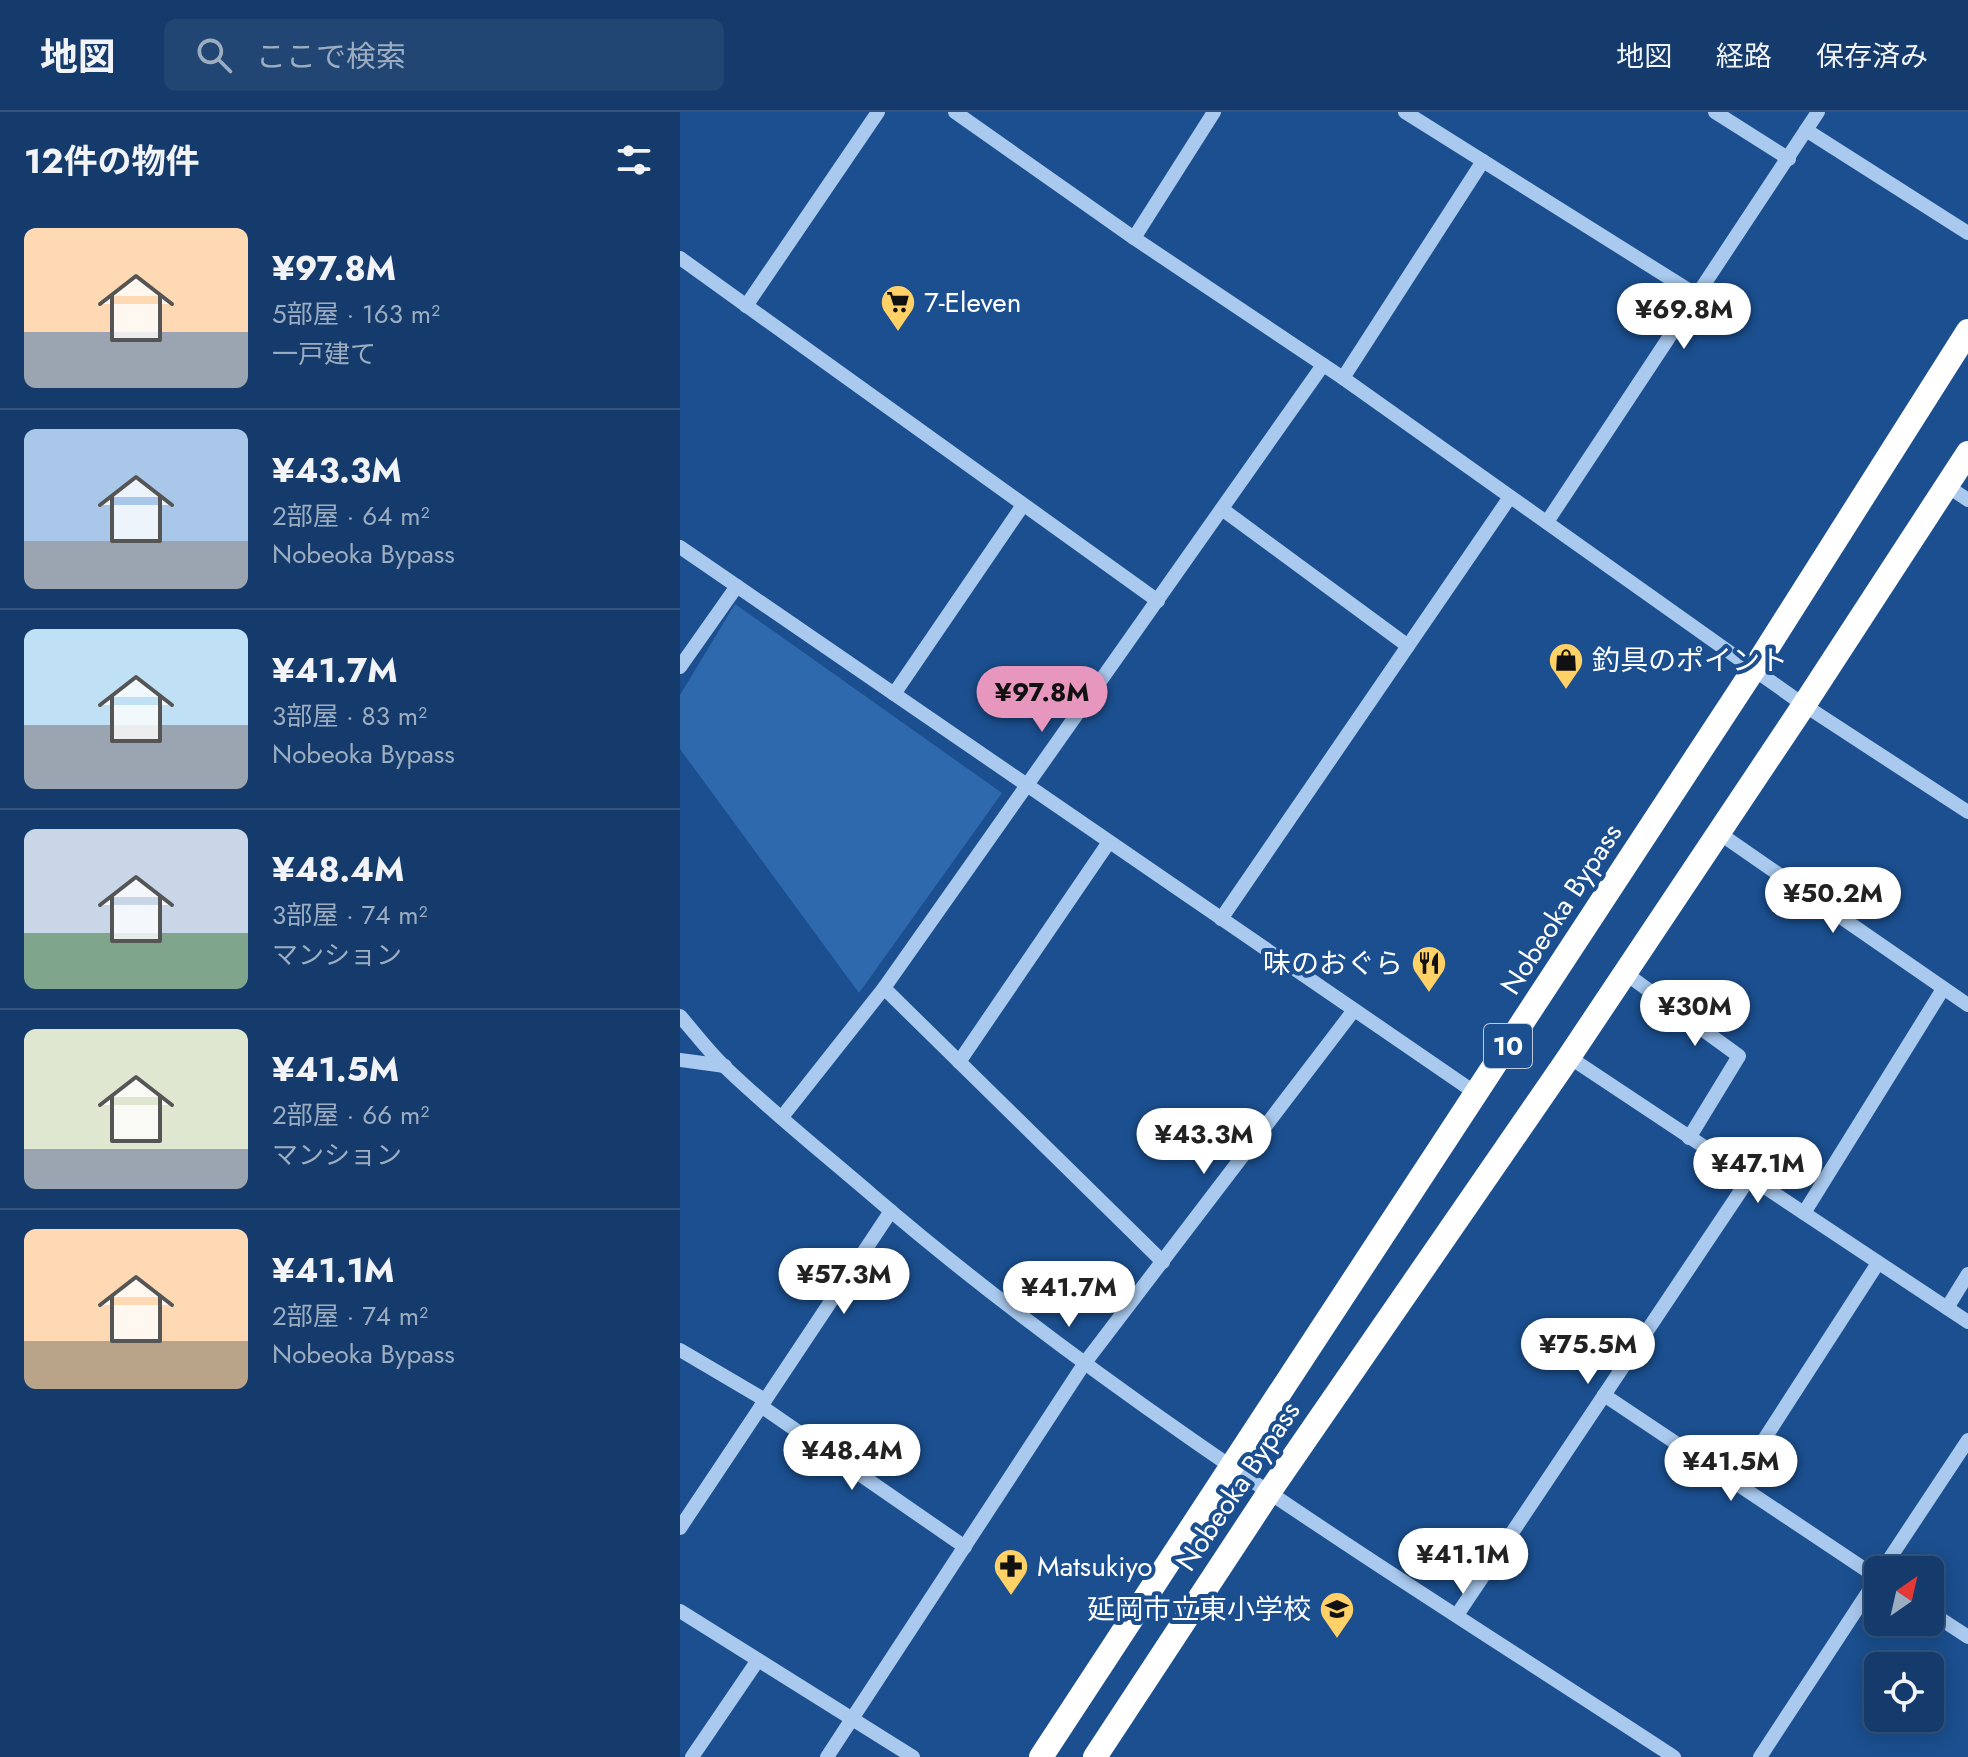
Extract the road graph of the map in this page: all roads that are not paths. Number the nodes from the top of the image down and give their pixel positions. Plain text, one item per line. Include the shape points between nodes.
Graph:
1 (878, 112) edge
2 (955, 112) edge
3 (1214, 112) edge
4 (1405, 112) edge
5 (1715, 112) edge
6 (1818, 112) edge
7 (1806, 130) junction
8 (1789, 159) junction
9 (1483, 161) junction
10 (1968, 233) edge
11 (1134, 238) junction
12 (680, 258) edge
13 (1698, 296) junction
14 (746, 306) junction
15 (1968, 331) edge
16 (1323, 365) junction
17 (1343, 378) junction
18 (1968, 453) edge
19 (1947, 486) junction
20 (1510, 497) junction
21 (1968, 500) edge
22 (1023, 505) junction
23 (1222, 509) junction
24 (1547, 522) junction
25 (680, 547) edge
26 (737, 586) junction
27 (1158, 601) junction
28 (1408, 646) junction
29 (680, 667) edge
30 (1754, 669) junction
31 (894, 694) junction
32 (1804, 705) junction
33 (1028, 787) junction
34 (1968, 812) edge
35 (1719, 833) junction
36 (1109, 842) junction
37 (1221, 919) junction
38 (1625, 973) junction
39 (884, 988) junction
40 (1943, 989) junction
41 (1968, 1005) edge
42 (1354, 1010) junction
43 (680, 1016) edge
44 (1569, 1057) junction
45 (680, 1060) edge
46 (959, 1062) junction
47 (725, 1066) junction
48 (1477, 1094) junction
49 (782, 1117) junction
50 (1689, 1138) junction
51 (1750, 1177) junction
52 (891, 1211) junction
53 (1804, 1213) junction
54 (1163, 1262) junction
55 (1878, 1263) junction
56 (1968, 1274) edge
57 (1947, 1308) junction
58 (1968, 1322) edge
59 (680, 1350) edge
60 (1084, 1364) junction
61 (1604, 1395) junction
62 (763, 1403) junction
63 (1968, 1440) edge
64 (1232, 1467) junction
65 (1736, 1483) junction
66 (1270, 1491) junction
67 (680, 1528) edge
68 (965, 1547) junction
69 (1891, 1556) edge
70 (1864, 1569) edge
71 (1864, 1599) edge
72 (680, 1611) edge
73 (1457, 1615) junction
74 (1944, 1621) edge
75 (1968, 1637) edge
76 (758, 1660) junction
77 (852, 1719) junction
78 (692, 1757) edge
79 (827, 1757) edge
80 (913, 1757) edge
81 (1041, 1757) edge
82 (1095, 1757) edge
83 (1674, 1757) edge
84 (1760, 1757) edge

1 - 14 street
2 - 11 street
3 - 11 street
4 - 9 street
5 - 8 street
6 - 7 street
7 - 8 street
7 - 10 street
8 - 13 street
9 - 13 street
9 - 17 street
11 - 16 street
12 - 14 street
13 - 24 street
14 - 22 street
15 - 30 highway, Nobeoka Bypass / 10
16 - 17 street
16 - 23 street
17 - 20 street
18 - 19 highway, Nobeoka Bypass / 10
19 - 21 street
19 - 32 highway, Nobeoka Bypass / 10
20 - 24 street
20 - 28 street
22 - 27 street
22 - 31 street
23 - 27 street
23 - 28 street
24 - 30 street
25 - 26 street
26 - 29 street
26 - 31 street
27 - 33 street
28 - 37 street
30 - 32 street
30 - 48 highway, Nobeoka Bypass / 10
31 - 33 street
32 - 34 street
32 - 35 highway, Nobeoka Bypass / 10
33 - 36 street
33 - 39 street
35 - 38 highway, Nobeoka Bypass / 10
35 - 40 street
36 - 37 street
36 - 46 street
37 - 42 street
38 - 44 highway, Nobeoka Bypass / 10
38 - 50 street via 1739,1056
39 - 46 street
39 - 49 street
40 - 41 street
40 - 53 street
42 - 48 street
42 - 54 street
43 - 47 street
44 - 50 street
44 - 66 highway, Nobeoka Bypass / 10
45 - 47 street
46 - 54 street
47 - 49 street
48 - 64 highway, Nobeoka Bypass / 10
49 - 52 street
50 - 51 street
51 - 53 street
51 - 61 street
52 - 60 street
52 - 62 street
53 - 55 street
54 - 60 street
55 - 57 street
55 - 65 street
56 - 57 street
57 - 58 street
59 - 62 street
60 - 64 street
60 - 68 street
61 - 65 street
61 - 73 street
62 - 67 street
62 - 68 street
63 - 69 street
64 - 66 street
64 - 81 highway, Nobeoka Bypass / 10
65 - 70 street
66 - 73 street
66 - 82 highway, Nobeoka Bypass / 10
68 - 77 street
71 - 84 street
72 - 76 street
73 - 83 street
74 - 75 street
76 - 77 street
76 - 78 street
77 - 79 street
77 - 80 street

